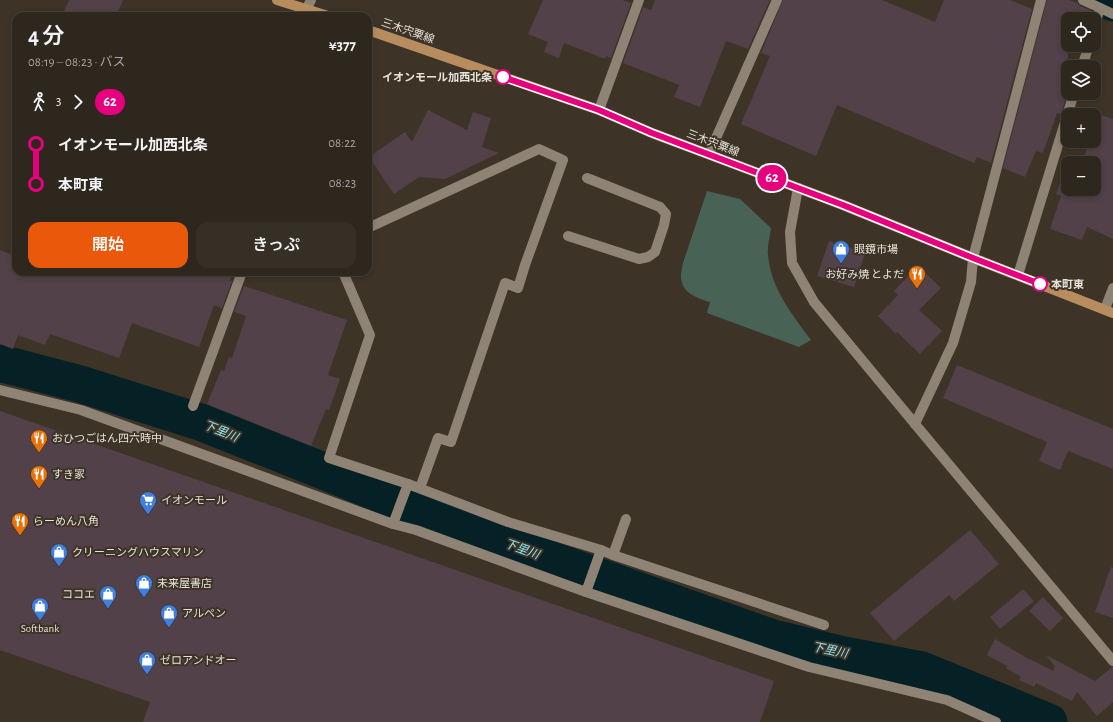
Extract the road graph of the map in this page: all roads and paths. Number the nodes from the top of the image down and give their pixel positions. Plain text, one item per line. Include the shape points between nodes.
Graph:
1 (277, 0) edge
2 (639, 0) edge
3 (777, 0) edge
4 (1042, 0) edge
5 (1083, 0) edge
6 (307, 8) edge
7 (1100, 8) junction
8 (318, 12) edge
9 (1099, 12) edge
10 (1113, 14) edge
11 (372, 31) edge
12 (1072, 100) edge
13 (599, 110) junction
14 (709, 154) junction
15 (587, 178) dead end
16 (798, 188) junction
17 (372, 226) edge
18 (568, 236) dead end
19 (973, 258) junction
20 (1018, 275) junction
21 (241, 276) edge
22 (345, 276) edge
23 (1113, 288) edge
24 (1109, 311) edge
25 (0, 390) edge
26 (193, 406) dead end
27 (915, 424) junction
28 (408, 484) junction
29 (420, 488) junction
30 (626, 518) dead end
31 (393, 524) junction
32 (601, 550) junction
33 (613, 555) junction
34 (586, 592) junction
35 (824, 625) dead end
36 (1113, 661) edge
37 (996, 722) edge

1 - 6 main road
2 - 13 street
3 - 14 street
4 - 19 street
5 - 7 street
6 - 8 main road
7 - 9 street
7 - 10 street
11 - 13 main road, 三木宍粟線
12 - 20 street
13 - 14 main road, 三木宍粟線
14 - 16 main road, 三木宍粟線
15 - 18 street via 660,207 666,214 664,225 655,252 639,259
16 - 19 main road, 三木宍粟線
16 - 27 street via 790,232 792,263 814,302
17 - 29 street via 539,149 563,160 518,288 505,283 451,442 438,438
19 - 20 main road, 三木宍粟線
19 - 27 street via 971,282 953,343
20 - 24 main road, 三木宍粟線
21 - 26 street
22 - 28 street via 370,335 329,458
23 - 24 street
25 - 31 street via 81,410
27 - 36 street
28 - 29 street
28 - 31 street
29 - 32 street via 508,522
30 - 33 street
31 - 34 street
32 - 33 street
32 - 34 street
33 - 35 street
34 - 37 street via 809,667 947,700

